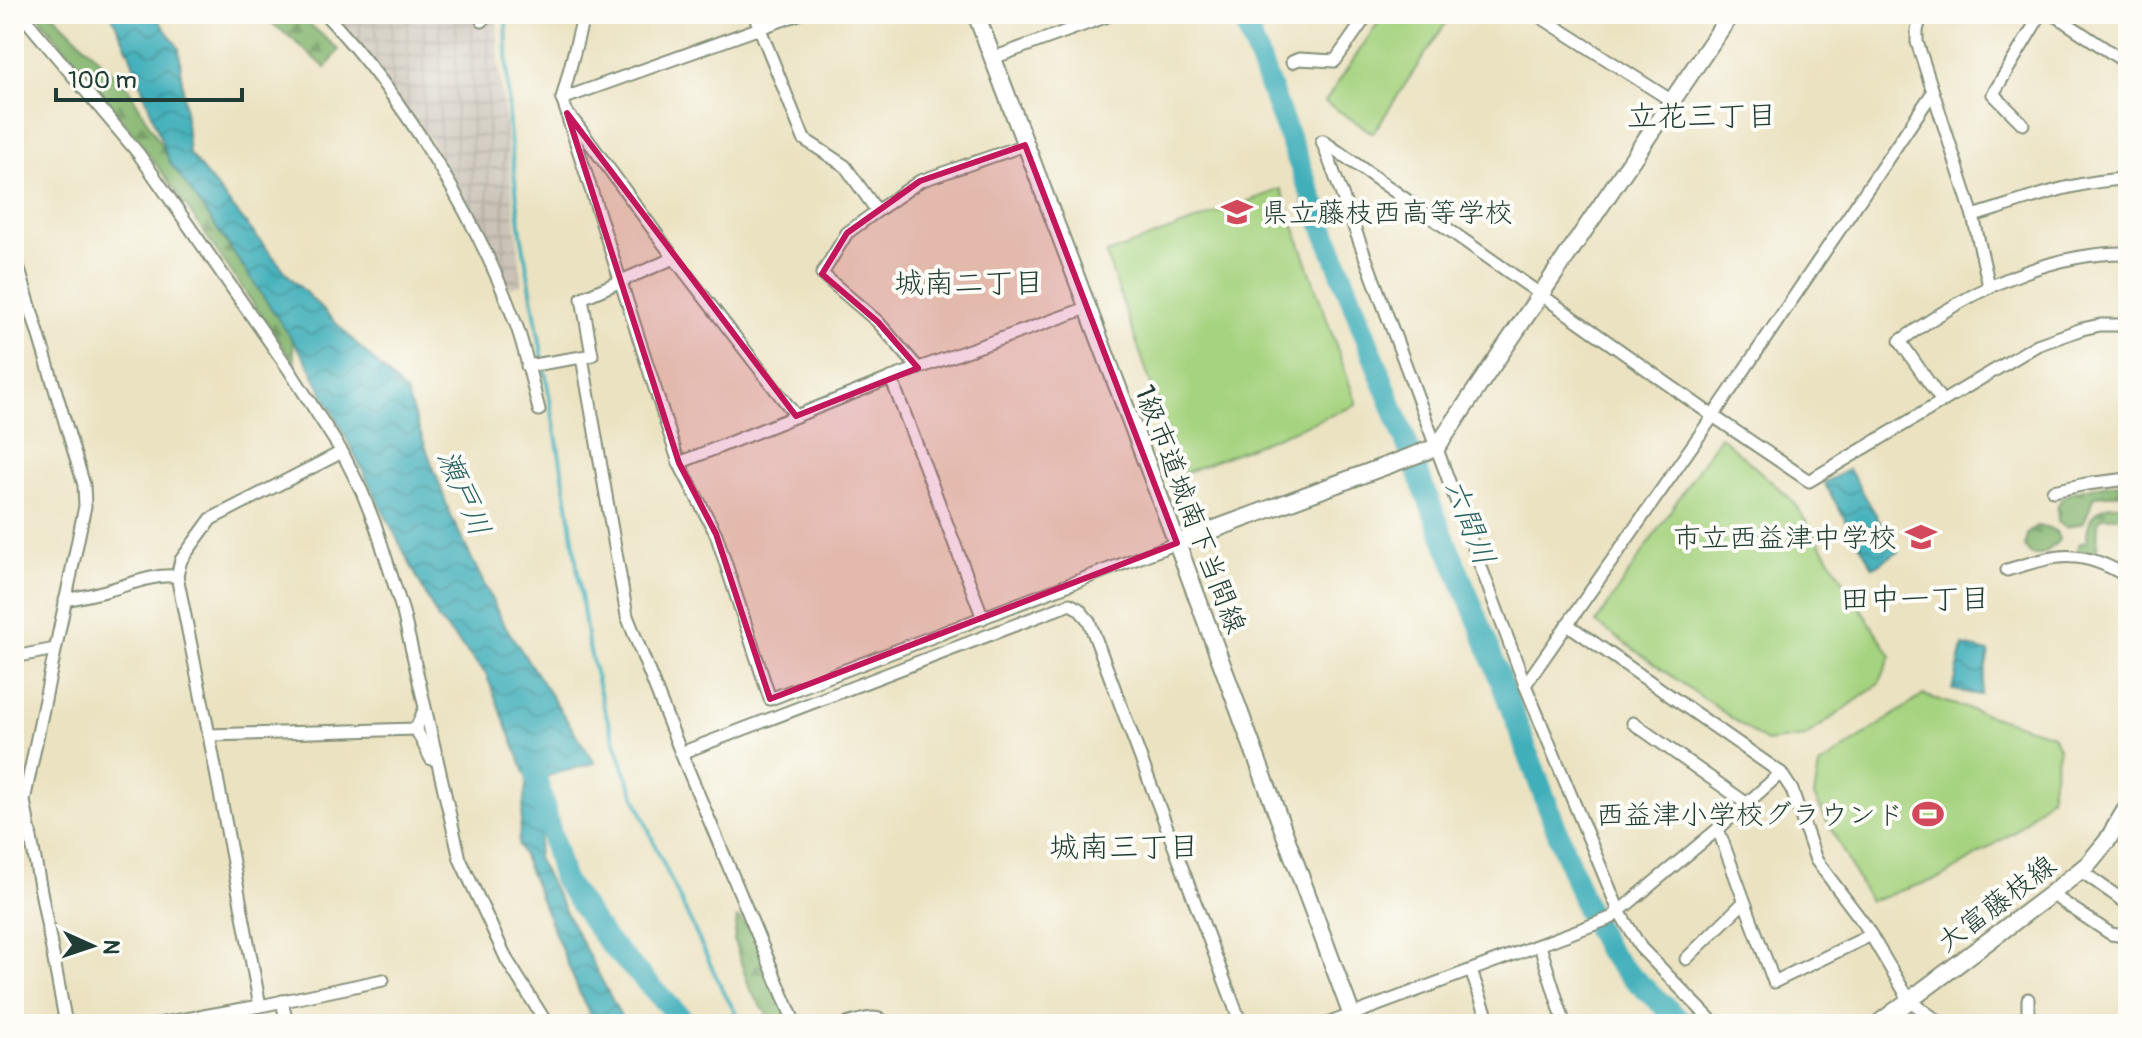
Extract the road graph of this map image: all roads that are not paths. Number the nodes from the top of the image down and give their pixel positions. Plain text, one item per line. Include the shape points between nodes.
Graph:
1 (21, 14) edge
2 (325, 14) edge
3 (584, 14) edge
4 (754, 14) edge
5 (799, 14) edge
6 (976, 14) edge
7 (1113, 14) edge
8 (1368, 14) edge
9 (1536, 14) edge
10 (1731, 14) edge
11 (1921, 14) edge
12 (2041, 14) edge
13 (2053, 14) edge
14 (760, 29) junction
15 (993, 58) junction
16 (1292, 62) dead end
17 (2128, 64) edge
18 (1933, 92) junction
19 (562, 99) junction
20 (1672, 101) junction
21 (567, 113) junction
22 (2023, 124) dead end
23 (1025, 145) junction
24 (2128, 179) edge
25 (877, 211) junction
26 (1973, 216) junction
27 (14, 253) edge
28 (2128, 253) edge
29 (674, 258) junction
30 (620, 282) junction
31 (1989, 286) junction
32 (1541, 294) junction
33 (1087, 308) junction
34 (2128, 325) edge
35 (582, 357) junction
36 (527, 366) junction
37 (918, 368) junction
38 (891, 378) junction
39 (1941, 400) junction
40 (539, 410) dead end
41 (796, 416) junction
42 (1713, 416) junction
43 (1434, 448) junction
44 (342, 452) junction
45 (679, 463) junction
46 (2128, 479) edge
47 (2053, 491) dead end
48 (1177, 543) junction
49 (2007, 570) dead end
50 (177, 576) junction
51 (2128, 577) edge
52 (65, 600) junction
53 (983, 618) junction
54 (1567, 624) junction
55 (55, 649) junction
56 (14, 657) edge
57 (1525, 685) junction
58 (425, 710) junction
59 (1633, 723) dead end
60 (416, 729) junction
61 (209, 735) junction
62 (681, 753) junction
63 (438, 765) junction
64 (1781, 773) junction
65 (1746, 803) junction
66 (2128, 806) edge
67 (1718, 829) junction
68 (2081, 871) junction
69 (2051, 894) junction
70 (1744, 902) junction
71 (2128, 904) edge
72 (1615, 915) junction
73 (1871, 935) junction
74 (2127, 937) edge
75 (1540, 946) junction
76 (1686, 959) dead end
77 (1471, 971) junction
78 (383, 980) dead end
79 (2028, 999) dead end
80 (282, 1001) junction
81 (1910, 1001) junction
82 (260, 1006) junction
83 (1353, 1020) edge
84 (66, 1024) edge
85 (158, 1024) edge
86 (287, 1024) edge
87 (547, 1024) edge
88 (795, 1024) edge
89 (847, 1024) edge
90 (888, 1024) edge
91 (1241, 1024) edge
92 (1327, 1024) edge
93 (1490, 1024) edge
94 (1566, 1024) edge
95 (1715, 1024) edge
96 (1878, 1024) edge
97 (1942, 1024) edge
98 (2028, 1024) edge

1 - 44 street via 138,153
2 - 36 street via 376,74 445,179 492,268
3 - 19 street
4 - 14 street
5 - 14 street
6 - 15 street, 1級市道城南下当間線
7 - 15 street
8 - 16 street via 1335,61
9 - 20 street
10 - 20 street
11 - 18 street via 1917,42
12 - 22 street via 1993,94
13 - 17 street
14 - 19 street
14 - 25 street via 804,139 845,166
15 - 23 street, 1級市道城南下当間線
18 - 26 street
18 - 42 street
19 - 21 street
20 - 32 street
21 - 29 street
21 - 30 street
23 - 25 street via 920,181
23 - 33 street, 1級市道城南下当間線
24 - 26 street via 2073,185
25 - 37 street via 847,233 822,274 878,322
26 - 31 street
27 - 52 street via 84,485 85,506
28 - 31 street via 2055,262
29 - 30 street
29 - 41 street
30 - 35 street via 582,298 592,355
30 - 45 street
31 - 39 street via 1900,341
32 - 42 street
32 - 43 street
32 - 43 street via 1322,141
33 - 37 street
33 - 48 street, 1級市道城南下当間線
34 - 39 street via 2100,325 2037,345
35 - 36 street
35 - 62 street via 627,616
36 - 40 street
37 - 38 street
38 - 41 street
38 - 53 street
39 - 42 street via 1809,481
41 - 45 street
42 - 54 street
43 - 48 street
43 - 57 street
44 - 50 street via 211,519 181,560
44 - 58 street via 394,584
45 - 53 street via 716,534 770,699
46 - 47 street
48 - 53 street
48 - 83 street, 1級市道城南下当間線
49 - 51 street via 2054,556 2077,556
50 - 52 street
50 - 61 street
52 - 55 street
54 - 57 street
54 - 64 street
55 - 56 street
55 - 84 street via 24,801
57 - 72 street
58 - 60 street
58 - 63 street
59 - 65 street
60 - 61 street
60 - 63 street
61 - 82 street
62 - 88 street
62 - 91 street via 1070,604 1089,621
63 - 87 street via 460,859 507,960
64 - 65 street
64 - 73 street via 1816,860
65 - 67 street
66 - 68 street, 大富藤枝線
67 - 70 street
67 - 72 street
68 - 69 street, 大富藤枝線
68 - 71 street
69 - 74 street via 2111,934
69 - 81 street, 大富藤枝線
70 - 73 street via 1774,982
70 - 76 street
72 - 75 street
72 - 95 street
73 - 81 street
75 - 77 street
75 - 94 street
77 - 83 street
77 - 93 street
78 - 80 street
79 - 98 street
80 - 82 street
80 - 86 street
81 - 96 street, 大富藤枝線
81 - 97 street
82 - 85 street
83 - 92 street
89 - 90 street via 873,1017

